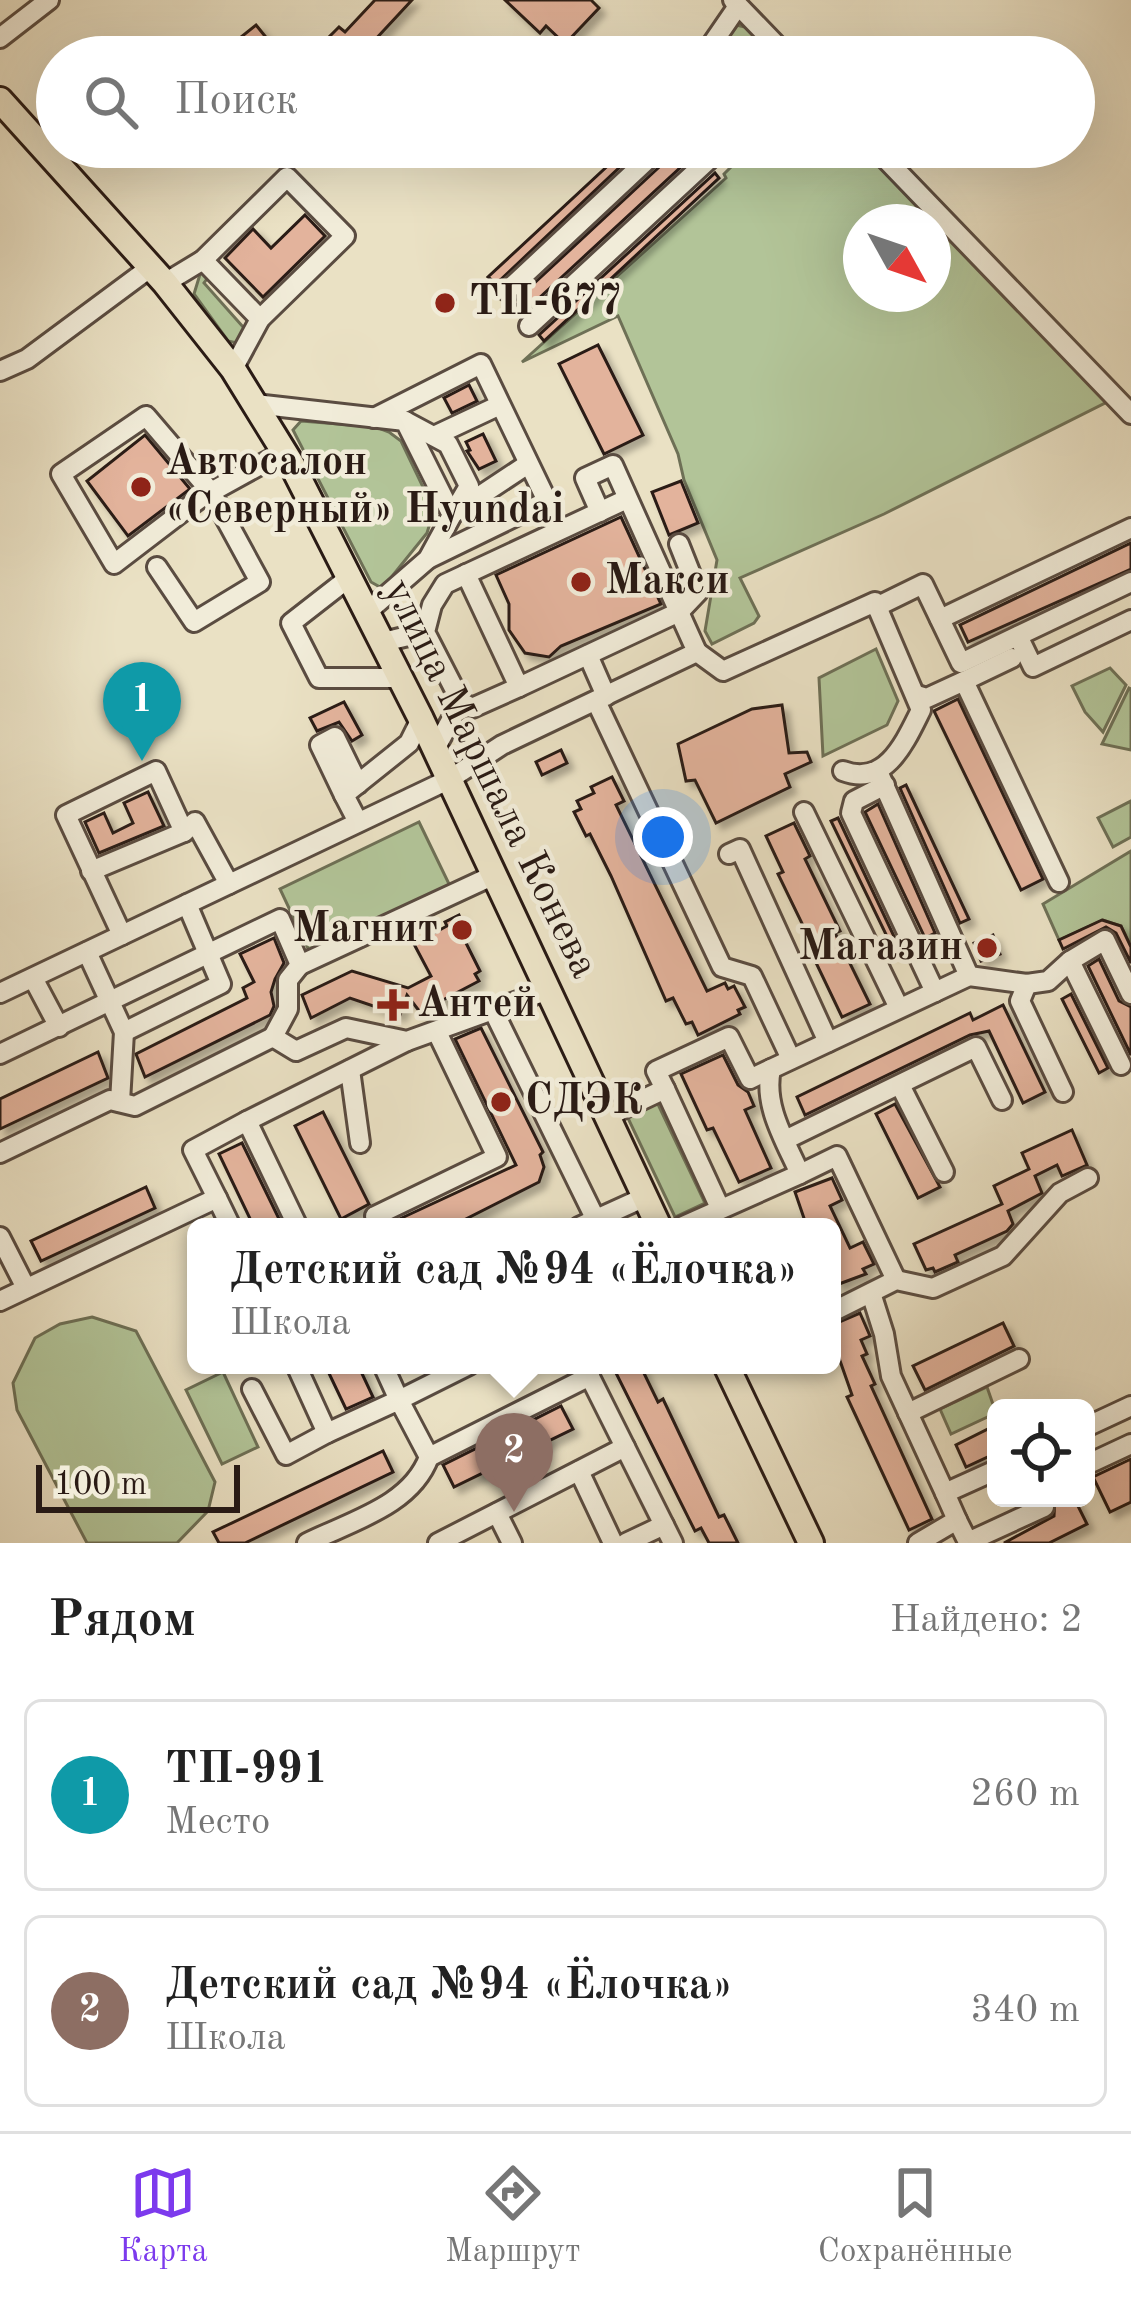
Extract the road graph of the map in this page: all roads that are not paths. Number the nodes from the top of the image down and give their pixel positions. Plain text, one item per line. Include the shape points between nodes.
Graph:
1 (49, 0) edge
2 (736, 3) edge
3 (716, 36) edge
4 (768, 36) edge
5 (0, 38) edge
6 (2, 108) edge
7 (36, 144) edge
8 (58, 168) edge
9 (639, 168) edge
10 (700, 168) edge
11 (894, 168) edge
12 (202, 260) junction
13 (158, 275) junction
14 (507, 291) dead end
15 (260, 320) junction
16 (529, 326) dead end
17 (233, 370) junction
18 (0, 371) edge
19 (255, 404) junction
20 (500, 405) junction
21 (1131, 414) edge
22 (374, 418) junction
23 (405, 421) junction
24 (434, 436) junction
25 (284, 452) junction
26 (529, 464) junction
27 (211, 491) junction
28 (627, 499) junction
29 (600, 512) junction
30 (452, 515) junction
31 (1131, 528) edge
32 (679, 544) dead end
33 (428, 559) junction
34 (157, 567) dead end
35 (466, 574) junction
36 (350, 578) junction
37 (406, 578) junction
38 (1128, 589) edge
39 (438, 595) junction
40 (877, 607) junction
41 (368, 612) junction
42 (679, 612) junction
43 (940, 619) junction
44 (1131, 620) edge
45 (425, 632) junction
46 (1018, 636) junction
47 (382, 642) junction
48 (697, 652) junction
49 (588, 656) junction
50 (1012, 658) dead end
51 (401, 678) junction
52 (964, 681) junction
53 (519, 687) junction
54 (917, 695) junction
55 (601, 698) junction
56 (460, 702) junction
57 (421, 719) junction
58 (435, 748) junction
59 (843, 771) dead end
60 (882, 778) junction
61 (450, 779) junction
62 (804, 812) dead end
63 (358, 822) junction
64 (184, 832) junction
65 (729, 854) dead end
66 (91, 871) junction
67 (494, 874) junction
68 (1059, 882) dead end
69 (229, 884) junction
70 (187, 904) junction
71 (122, 935) junction
72 (87, 952) junction
73 (208, 954) junction
74 (1070, 961) junction
75 (300, 965) junction
76 (969, 976) junction
77 (33, 978) junction
78 (1027, 984) junction
79 (548, 990) junction
80 (935, 992) junction
81 (0, 993) edge
82 (1131, 994) edge
83 (110, 1002) junction
84 (493, 1008) junction
85 (899, 1008) junction
86 (59, 1027) junction
87 (437, 1031) junction
88 (124, 1032) junction
89 (272, 1037) junction
90 (407, 1041) junction
91 (828, 1042) junction
92 (0, 1054) edge
93 (791, 1060) junction
94 (1121, 1065) dead end
95 (350, 1070) junction
96 (763, 1079) junction
97 (900, 1085) junction
98 (664, 1089) junction
99 (1064, 1093) dead end
100 (1002, 1100) dead end
101 (120, 1102) junction
102 (608, 1116) junction
103 (247, 1121) junction
104 (785, 1140) junction
105 (360, 1143) dead end
106 (0, 1154) edge
107 (944, 1172) dead end
108 (800, 1174) junction
109 (1088, 1178) dead end
110 (645, 1197) junction
111 (217, 1198) junction
112 (720, 1208) junction
113 (227, 1218) edge
114 (294, 1218) edge
115 (376, 1218) edge
116 (586, 1218) edge
117 (599, 1218) edge
118 (655, 1218) edge
119 (699, 1218) edge
120 (0, 1237) edge
121 (896, 1280) junction
122 (26, 1288) junction
123 (871, 1293) junction
124 (0, 1301) edge
125 (841, 1308) edge
126 (1019, 1359) dead end
127 (300, 1374) edge
128 (387, 1374) edge
129 (452, 1374) edge
130 (581, 1374) edge
131 (588, 1374) edge
132 (731, 1374) edge
133 (252, 1389) dead end
134 (400, 1400) junction
135 (1131, 1406) edge
136 (908, 1413) junction
137 (1095, 1423) edge
138 (327, 1433) junction
139 (1131, 1444) edge
140 (625, 1447) junction
141 (429, 1457) junction
142 (1095, 1461) edge
143 (579, 1471) junction
144 (987, 1474) edge
145 (945, 1493) junction
146 (1044, 1507) edge
147 (497, 1513) junction
148 (957, 1520) junction
149 (669, 1534) edge
150 (307, 1543) edge
151 (438, 1543) edge
152 (512, 1543) edge
153 (614, 1543) edge
154 (626, 1543) edge
155 (812, 1543) edge
156 (918, 1543) edge

1 - 5 street
2 - 3 street
2 - 4 street
6 - 7 main road, улица Маршала Конева
8 - 13 main road, улица Маршала Конева
9 - 14 street
10 - 16 street
11 - 21 street
12 - 13 street
12 - 15 street
12 - 15 street via 287,177 345,236
13 - 17 main road, улица Маршала Конева
13 - 18 street
15 - 17 street
17 - 19 main road, улица Маршала Конева
19 - 22 street
19 - 25 main road, улица Маршала Конева
20 - 22 street via 481,364
20 - 24 street
20 - 26 street
22 - 23 street
23 - 24 street
23 - 30 street
24 - 30 street via 448,444 469,486
25 - 27 street
25 - 36 main road, улица Маршала Конева
26 - 30 street
26 - 33 street via 547,501
27 - 27 street via 146,416 61,475 114,564
27 - 34 street via 260,582 194,622
28 - 29 street
28 - 29 street via 613,466 585,478
28 - 42 street
29 - 35 street
30 - 33 street
31 - 43 street
32 - 42 street via 698,592
33 - 37 street
35 - 39 street
35 - 53 street
36 - 41 main road, улица Маршала Конева
36 - 51 street via 290,623 319,678
37 - 39 street
37 - 41 street
38 - 46 street
39 - 45 street
40 - 43 street via 923,584
40 - 48 street via 723,671
40 - 54 street
41 - 47 main road, улица Маршала Конева
42 - 48 street
42 - 49 street
43 - 46 street via 961,663
44 - 46 street via 1033,667
45 - 47 street
45 - 56 street
47 - 51 main road, улица Маршала Конева
48 - 55 street
49 - 53 street
49 - 55 street
50 - 52 street
51 - 57 main road, улица Маршала Конева
52 - 54 street
52 - 68 street
53 - 56 street via 472,708
54 - 60 street via 922,710
55 - 61 street
55 - 93 street via 722,967 752,976
56 - 58 street
57 - 58 main road, улица Маршала Конева
57 - 63 street via 409,743 351,790
58 - 61 main road, улица Маршала Конева
59 - 60 street
60 - 76 street
60 - 80 street via 851,810
61 - 63 street
61 - 67 main road, улица Маршала Конева
62 - 85 street
63 - 69 street
64 - 66 street
64 - 66 street via 156,771 66,815
64 - 69 street via 195,821
65 - 91 street via 740,849
66 - 71 street
67 - 75 street
67 - 79 main road, улица Маршала Конева
69 - 70 street
70 - 71 street
70 - 73 street
71 - 72 street
72 - 77 street
72 - 83 street
73 - 75 street via 280,919
73 - 83 street
73 - 88 street via 221,984
74 - 78 street via 1048,981
74 - 82 street via 1105,940
74 - 94 street
75 - 89 street
76 - 78 street
76 - 80 street
77 - 81 street
77 - 86 street
78 - 99 street via 1020,1000
79 - 84 street
79 - 102 main road, улица Маршала Конева
80 - 85 street
83 - 86 street
83 - 88 street
84 - 87 street
84 - 116 street
85 - 91 street
86 - 92 street
87 - 90 street
87 - 115 street via 497,1157
88 - 101 street
89 - 90 street via 296,1051 346,1028
89 - 101 street via 135,1106
90 - 95 street
91 - 93 street
93 - 96 street
95 - 103 street
95 - 105 street
96 - 98 street via 729,1037 656,1071
96 - 104 street
97 - 100 street via 976,1047
97 - 104 street
97 - 107 street
98 - 102 street
98 - 112 street
101 - 106 street
102 - 110 main road, улица Маршала Конева
103 - 111 street via 194,1150
103 - 114 street
104 - 108 street
108 - 112 street
108 - 121 street via 837,1156
109 - 121 street via 1060,1193 1003,1256 933,1288
110 - 117 street
110 - 118 main road, улица Маршала Конева
111 - 113 street
111 - 122 street
112 - 119 street
120 - 122 street
121 - 123 street
122 - 124 street
123 - 125 street
123 - 136 street
126 - 136 street
127 - 138 street
128 - 134 street
129 - 134 street
130 - 141 street
131 - 140 street
132 - 155 main road
133 - 138 street via 286,1455
134 - 138 street
134 - 141 street
135 - 137 street
136 - 145 street
139 - 142 street
140 - 143 street
140 - 149 street
141 - 150 street via 408,1493
143 - 147 street
143 - 153 street
144 - 145 street
145 - 148 street
146 - 148 street via 968,1542
147 - 151 street
147 - 152 street
148 - 156 street
149 - 154 street

